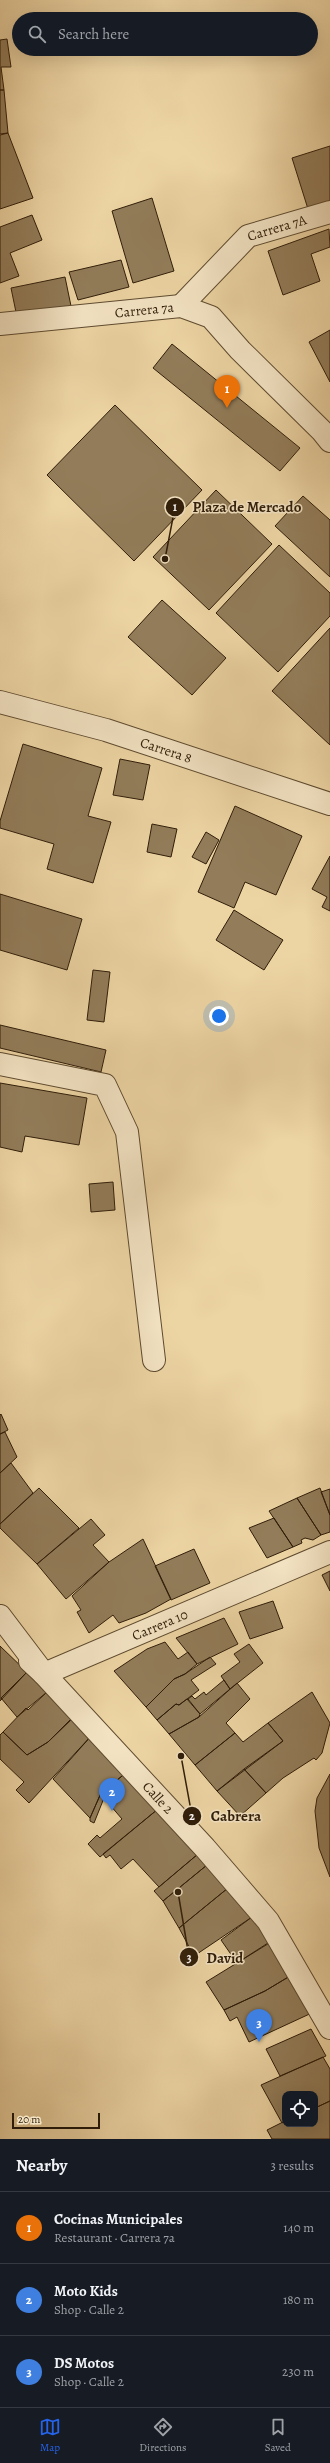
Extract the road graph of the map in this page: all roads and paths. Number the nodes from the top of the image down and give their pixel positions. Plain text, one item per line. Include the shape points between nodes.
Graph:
1 (330, 212) edge
2 (181, 306) junction
3 (0, 324) edge
4 (330, 441) edge
5 (0, 702) edge
6 (330, 804) edge
7 (0, 1064) edge
8 (154, 1360) dead end
9 (330, 1552) edge
10 (0, 1616) edge
11 (0, 1633) edge
12 (44, 1674) junction
13 (330, 2028) edge

1 - 2 street, Carrera 7A via 248,236
2 - 3 street, Carrera 7a
2 - 4 street, Carrera 7a via 211,317
5 - 6 street, Carrera 8 via 106,730
7 - 8 street via 105,1085 127,1132
9 - 12 street, Carrera 10
10 - 12 street, Calle 2
11 - 12 street
12 - 13 street, Calle 2 via 205,1848 268,1921

